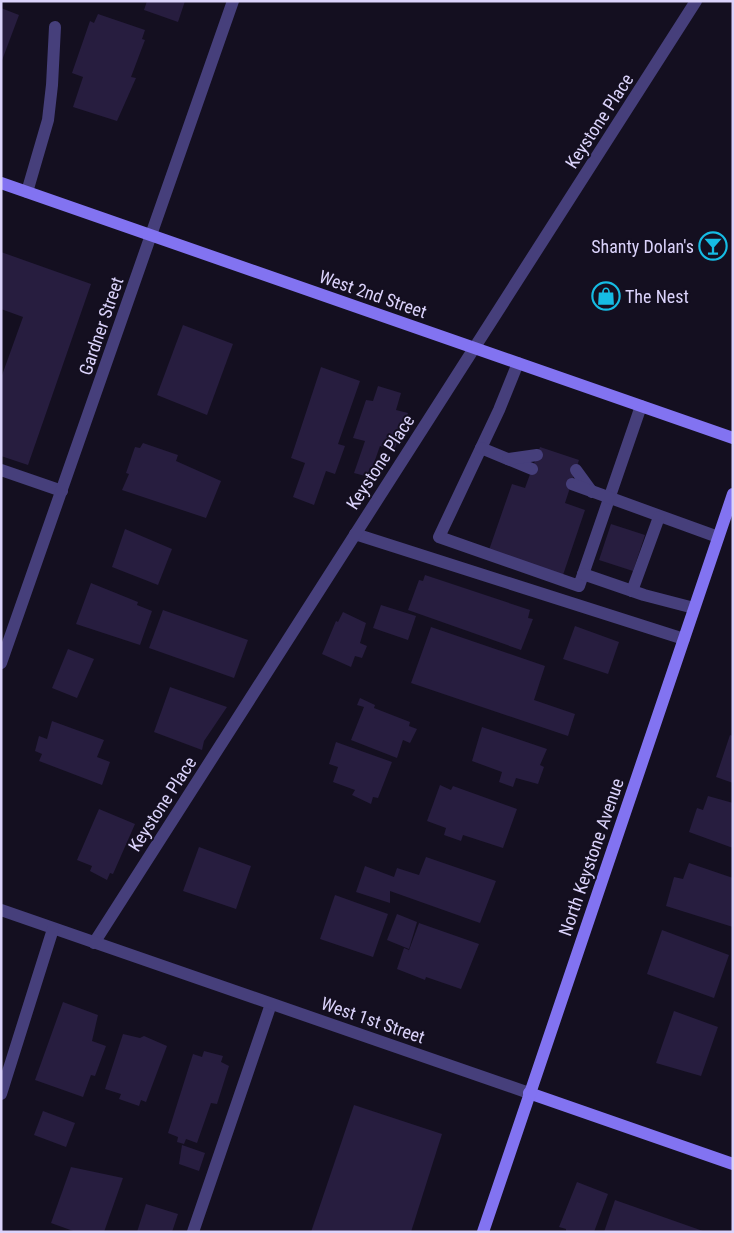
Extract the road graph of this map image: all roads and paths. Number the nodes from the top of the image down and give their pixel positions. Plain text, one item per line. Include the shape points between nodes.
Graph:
1 (233, 1) edge
2 (696, 1) edge
3 (55, 27) dead end
4 (1, 183) edge
5 (27, 192) junction
6 (151, 235) junction
7 (475, 348) junction
8 (518, 363) junction
9 (641, 406) junction
10 (733, 438) edge
11 (481, 448) junction
12 (537, 455) dead end
13 (508, 459) junction
14 (532, 469) dead end
15 (1, 470) edge
16 (576, 470) dead end
17 (572, 484) dead end
18 (62, 491) junction
19 (592, 492) junction
20 (733, 494) edge
21 (609, 498) junction
22 (659, 517) junction
23 (355, 534) junction
24 (718, 537) junction
25 (583, 574) junction
26 (632, 591) junction
27 (694, 608) junction
28 (684, 639) junction
29 (1, 663) edge
30 (1, 910) edge
31 (54, 929) junction
32 (94, 942) junction
33 (271, 1004) junction
34 (529, 1093) junction
35 (1, 1094) edge
36 (733, 1164) edge
37 (193, 1232) edge
38 (483, 1232) edge

1 - 6 street, Gardner Street
2 - 7 street, Keystone Place
3 - 5 street via 48,120
4 - 5 street, West 2nd Street
5 - 6 street, West 2nd Street
6 - 7 street, West 2nd Street
6 - 18 street, Gardner Street
7 - 8 street, West 2nd Street
7 - 23 street, Keystone Place
8 - 9 street, West 2nd Street
8 - 11 street
9 - 10 street, West 2nd Street
9 - 21 street
11 - 13 street
11 - 25 street via 439,537 579,586
12 - 13 street
13 - 14 street
15 - 18 street
16 - 19 street
17 - 19 street
18 - 29 street, Gardner Street
19 - 21 street
20 - 24 street, North Keystone Avenue
21 - 22 street
21 - 25 street
22 - 24 street
22 - 26 street
23 - 28 street
23 - 32 street, Keystone Place
24 - 27 street, North Keystone Avenue
25 - 26 street
26 - 27 street
27 - 28 street, North Keystone Avenue
28 - 34 street, North Keystone Avenue
30 - 31 street, West 1st Street
31 - 32 street, West 1st Street
31 - 35 street
32 - 33 street, West 1st Street
33 - 34 street, West 1st Street
33 - 37 street
34 - 36 street, West 1st Street
34 - 38 street, North Keystone Avenue

